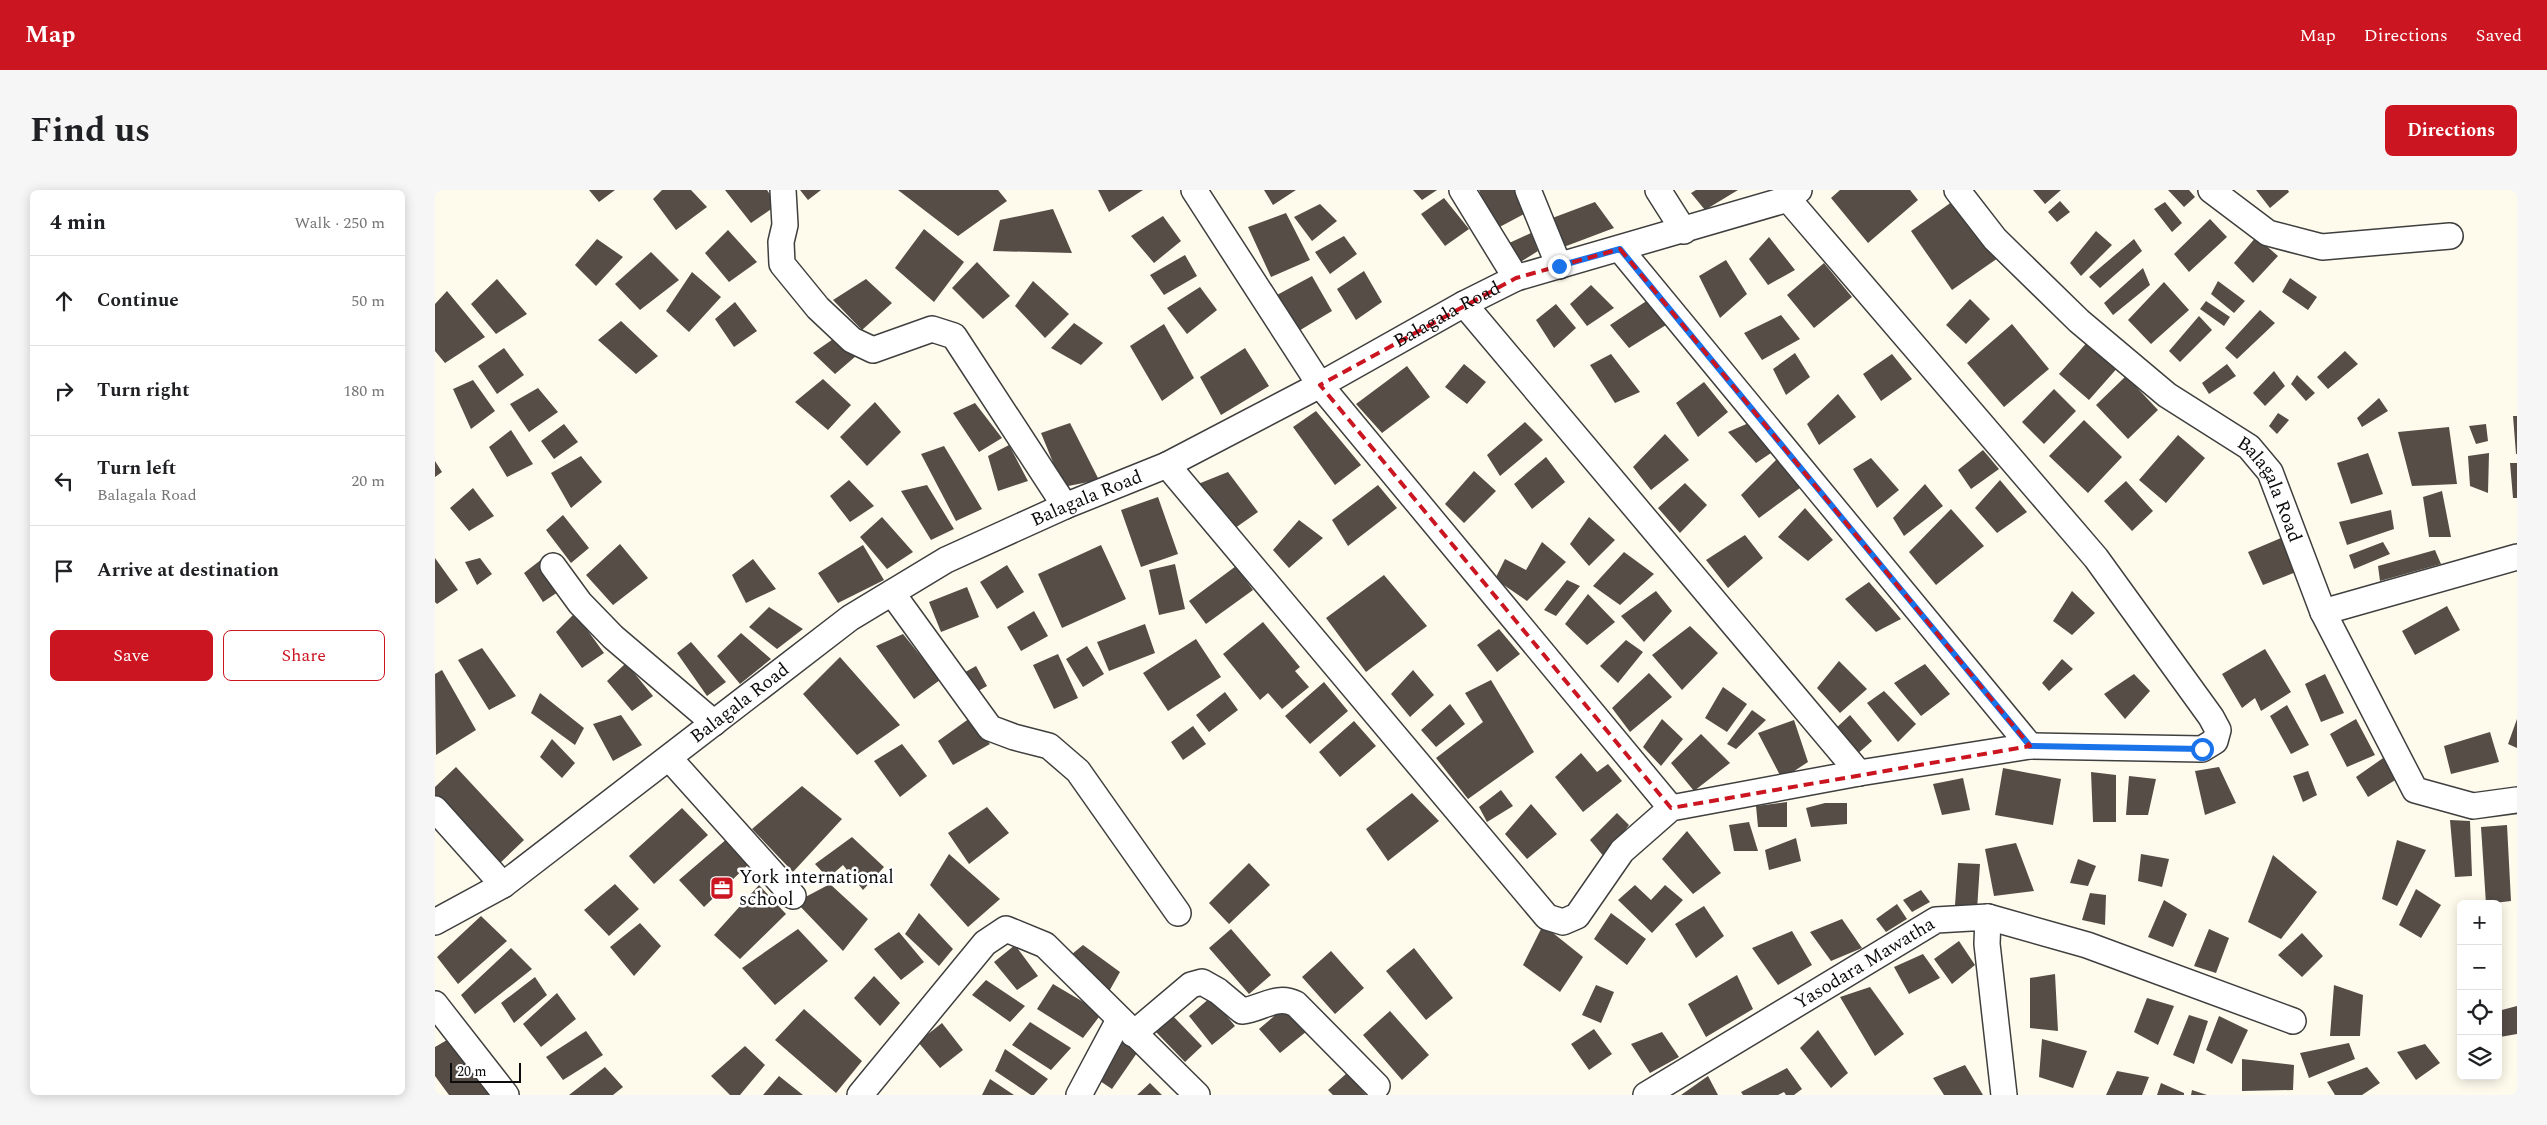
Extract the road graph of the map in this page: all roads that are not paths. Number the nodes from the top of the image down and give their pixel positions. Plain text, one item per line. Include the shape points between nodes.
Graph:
1 (783, 190) edge
2 (1194, 190) edge
3 (1462, 190) edge
4 (1528, 190) edge
5 (1658, 190) edge
6 (1957, 190) edge
7 (2211, 190) edge
8 (1793, 195) edge
9 (1684, 231) junction
10 (2450, 236) dead end
11 (1620, 249) junction
12 (1559, 266) junction
13 (1516, 278) junction
14 (1464, 304) junction
15 (1320, 386) junction
16 (1167, 465) junction
17 (1065, 506) junction
18 (2517, 557) edge
19 (553, 566) dead end
20 (893, 593) junction
21 (2323, 612) junction
22 (714, 723) junction
23 (2030, 746) junction
24 (669, 758) junction
25 (1859, 772) junction
26 (2517, 800) edge
27 (1671, 808) junction
28 (435, 809) edge
29 (503, 885) junction
30 (793, 896) dead end
31 (1178, 913) dead end
32 (1988, 917) junction
33 (435, 922) edge
34 (435, 1004) edge
35 (2293, 1021) dead end
36 (1126, 1027) junction
37 (1377, 1086) dead end
38 (507, 1095) edge
39 (860, 1095) edge
40 (1079, 1095) edge
41 (1197, 1095) edge
42 (1646, 1095) edge
43 (2004, 1095) edge

1 - 17 street via 782,264 818,308 852,340 873,350 933,329 954,336
2 - 15 street
3 - 13 street
4 - 12 street
5 - 9 street
6 - 21 street, Balagala Road via 1995,240 2079,321 2167,395 2249,447 2270,472
7 - 10 street via 2267,234 2322,247
8 - 9 street, Balagala Road
8 - 23 street via 2096,558 2218,730 2215,741 2202,749
9 - 11 street, Balagala Road
11 - 12 street, Balagala Road
11 - 23 street
12 - 13 street, Balagala Road
13 - 14 street, Balagala Road
14 - 15 street, Balagala Road
14 - 25 street
15 - 16 street, Balagala Road
15 - 27 street
16 - 17 street, Balagala Road
16 - 27 street via 1547,917 1563,922 1577,916 1622,851
17 - 20 street, Balagala Road via 946,560
18 - 21 street
19 - 22 street via 580,603 613,636
20 - 22 street, Balagala Road via 850,618
20 - 31 street via 990,728 1049,746 1078,771
21 - 26 street, Balagala Road via 2415,790 2473,806
22 - 24 street, Balagala Road
23 - 25 street
24 - 29 street, Balagala Road
24 - 30 street
25 - 27 street
28 - 29 street
29 - 33 street, Balagala Road
32 - 35 street, Yasodara Mawatha via 2087,945
32 - 42 street, Yasodara Mawatha via 1936,920
32 - 43 street via 1987,944
34 - 38 street
36 - 37 street via 1191,985 1202,982 1242,1011 1286,999 1296,1004
36 - 39 street via 1045,945 1006,928 985,943
36 - 40 street
36 - 41 street

